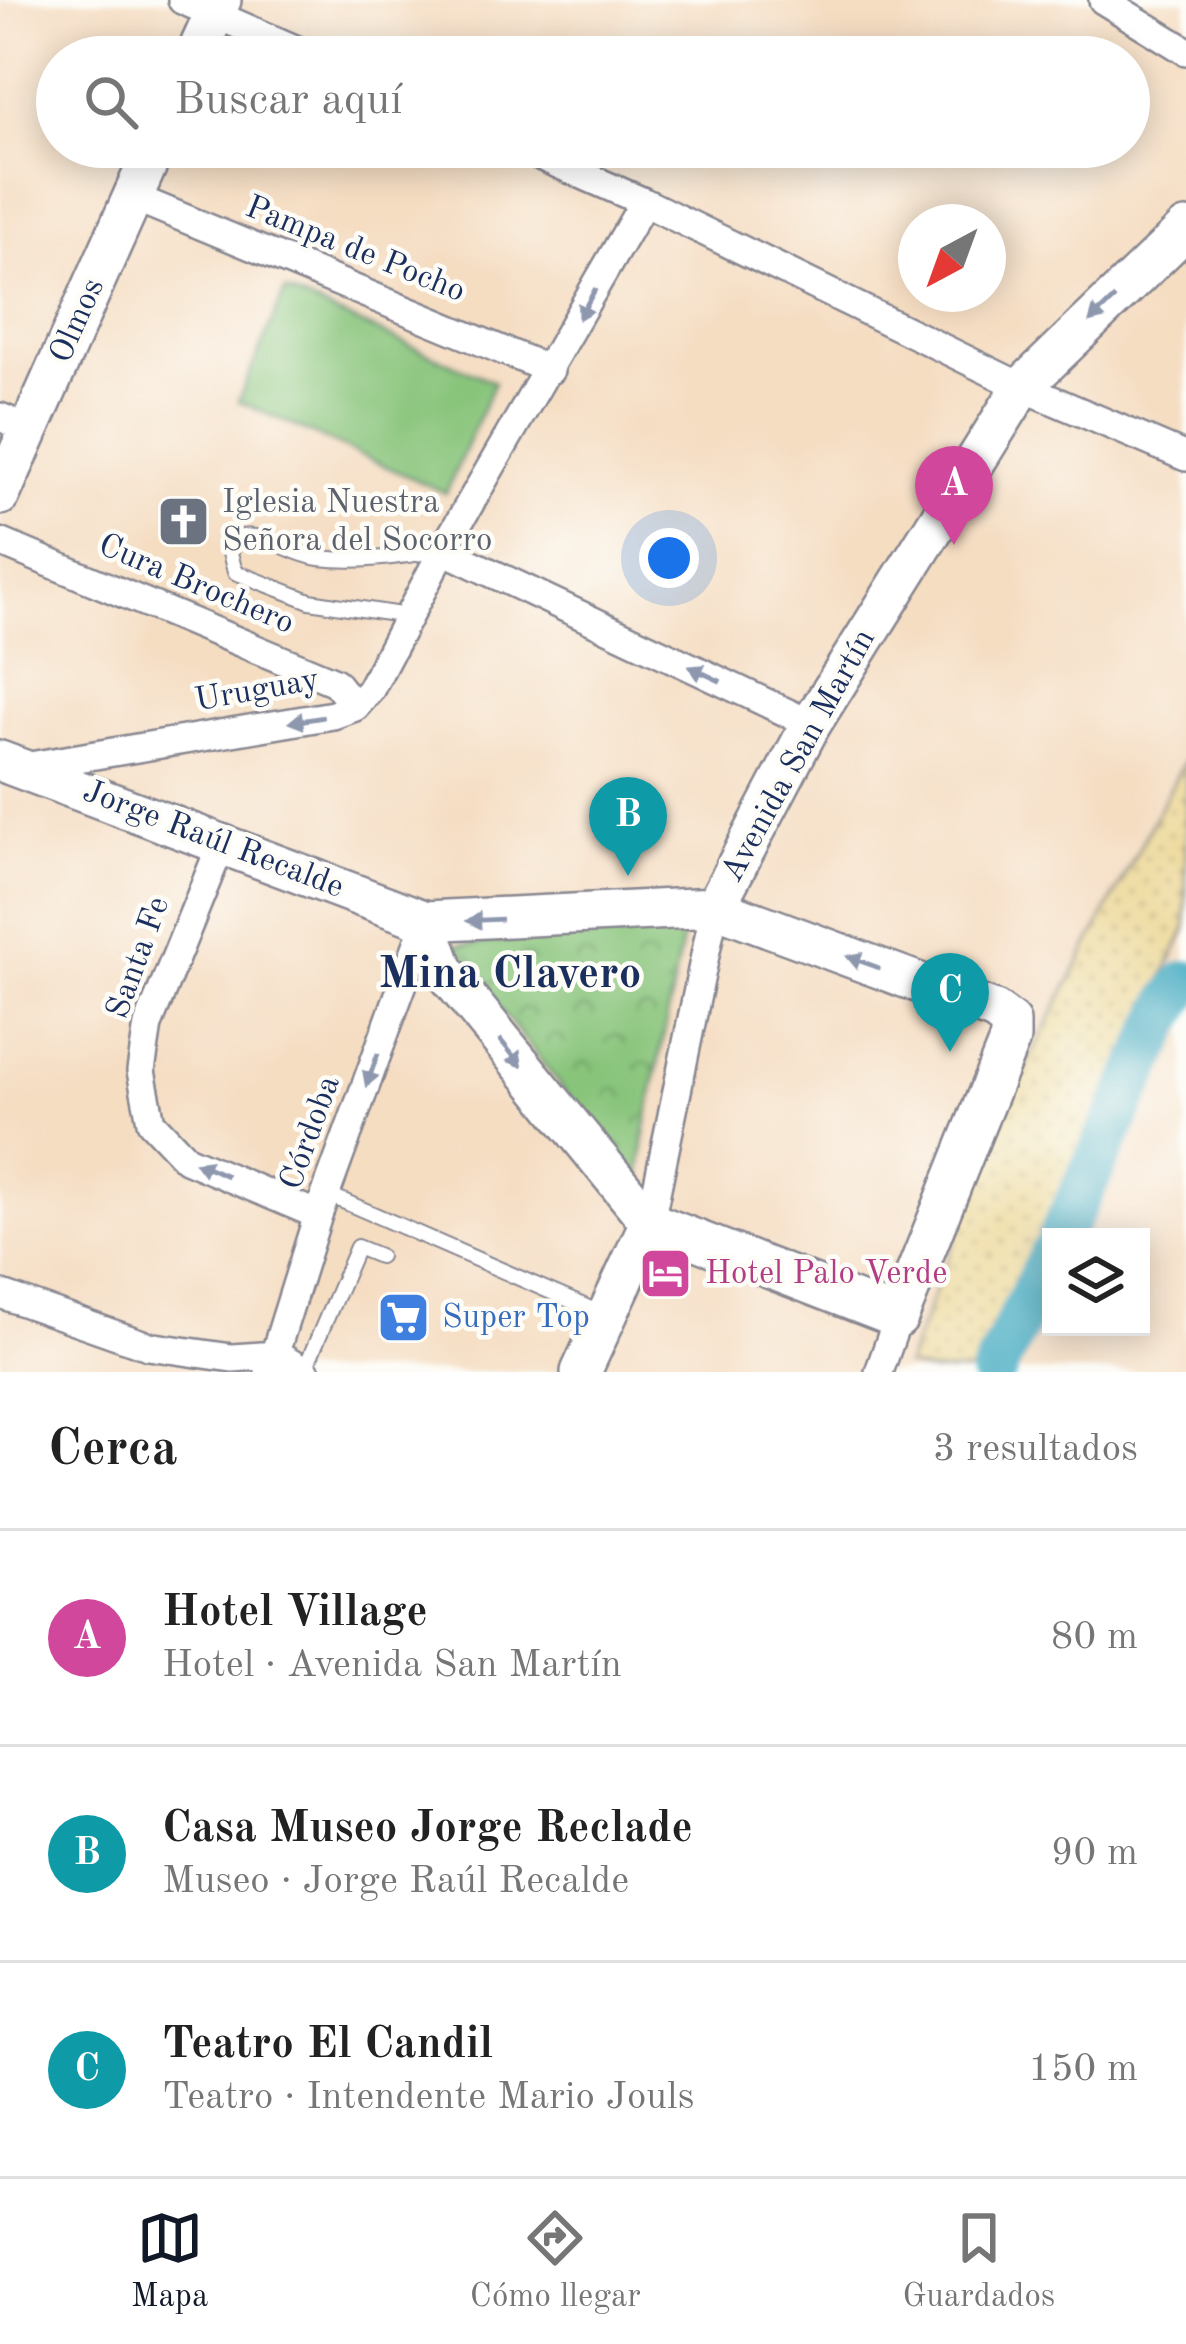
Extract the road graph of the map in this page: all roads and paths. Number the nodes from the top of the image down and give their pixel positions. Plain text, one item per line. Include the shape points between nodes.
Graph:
1 (1103, 0) edge
2 (206, 5) edge
3 (199, 36) edge
4 (270, 36) edge
5 (1186, 51) edge
6 (146, 168) edge
7 (566, 168) edge
8 (133, 197) junction
9 (644, 202) junction
10 (1186, 229) edge
11 (550, 370) junction
12 (1022, 387) junction
13 (15, 423) edge
14 (1186, 457) edge
15 (0, 495) edge
16 (0, 542) edge
17 (443, 550) junction
18 (408, 616) junction
19 (355, 707) junction
20 (811, 724) junction
21 (11, 764) edge
22 (222, 844) junction
23 (715, 907) junction
24 (426, 921) junction
25 (322, 1204) junction
26 (650, 1222) junction
27 (379, 1256) dead end
28 (0, 1294) edge
29 (608, 1317) junction
30 (898, 1318) junction
31 (273, 1363) edge
32 (306, 1371) edge
33 (581, 1372) edge
34 (879, 1372) edge

1 - 5 street
2 - 3 street
2 - 4 street
6 - 8 street, Olmos
7 - 9 street
8 - 11 street, Pampa de Pocho
8 - 13 street, Olmos
9 -> 11 street, Uruguay
9 - 12 street
10 -> 12 street, Avenida San Martín
11 - 17 street, Uruguay
12 - 14 street
12 - 20 street, Avenida San Martín
13 - 15 street, Olmos
16 - 19 street, Cura Brochero via 335,682
17 - 18 street, Uruguay
17 - 18 lane via 379,560 314,558 252,534 237,538 230,553 235,572 294,595
20 -> 17 street
18 - 19 street, Uruguay
19 -> 21 street, Uruguay
20 - 23 street, Avenida San Martín
21 - 22 street, Jorge Raúl Recalde
22 - 24 street, Jorge Raúl Recalde
25 -> 22 street, Santa Fe via 186,1159 152,1122 141,1071 148,1025
23 -> 24 street, Jorge Raúl Recalde
23 - 26 street, Avenida San Martín
30 -> 23 street, Jorge Raúl Recalde via 1010,1039 1010,1022
24 -> 25 street, Córdoba
24 -> 26 street via 444,970
25 - 29 lane
25 - 31 street, Córdoba
26 - 29 street, Avenida San Martín
26 - 30 street
27 - 32 lane via 357,1247
28 - 31 street via 148,1346
29 - 33 street, Avenida San Martín
30 - 34 street
31 - 32 street

